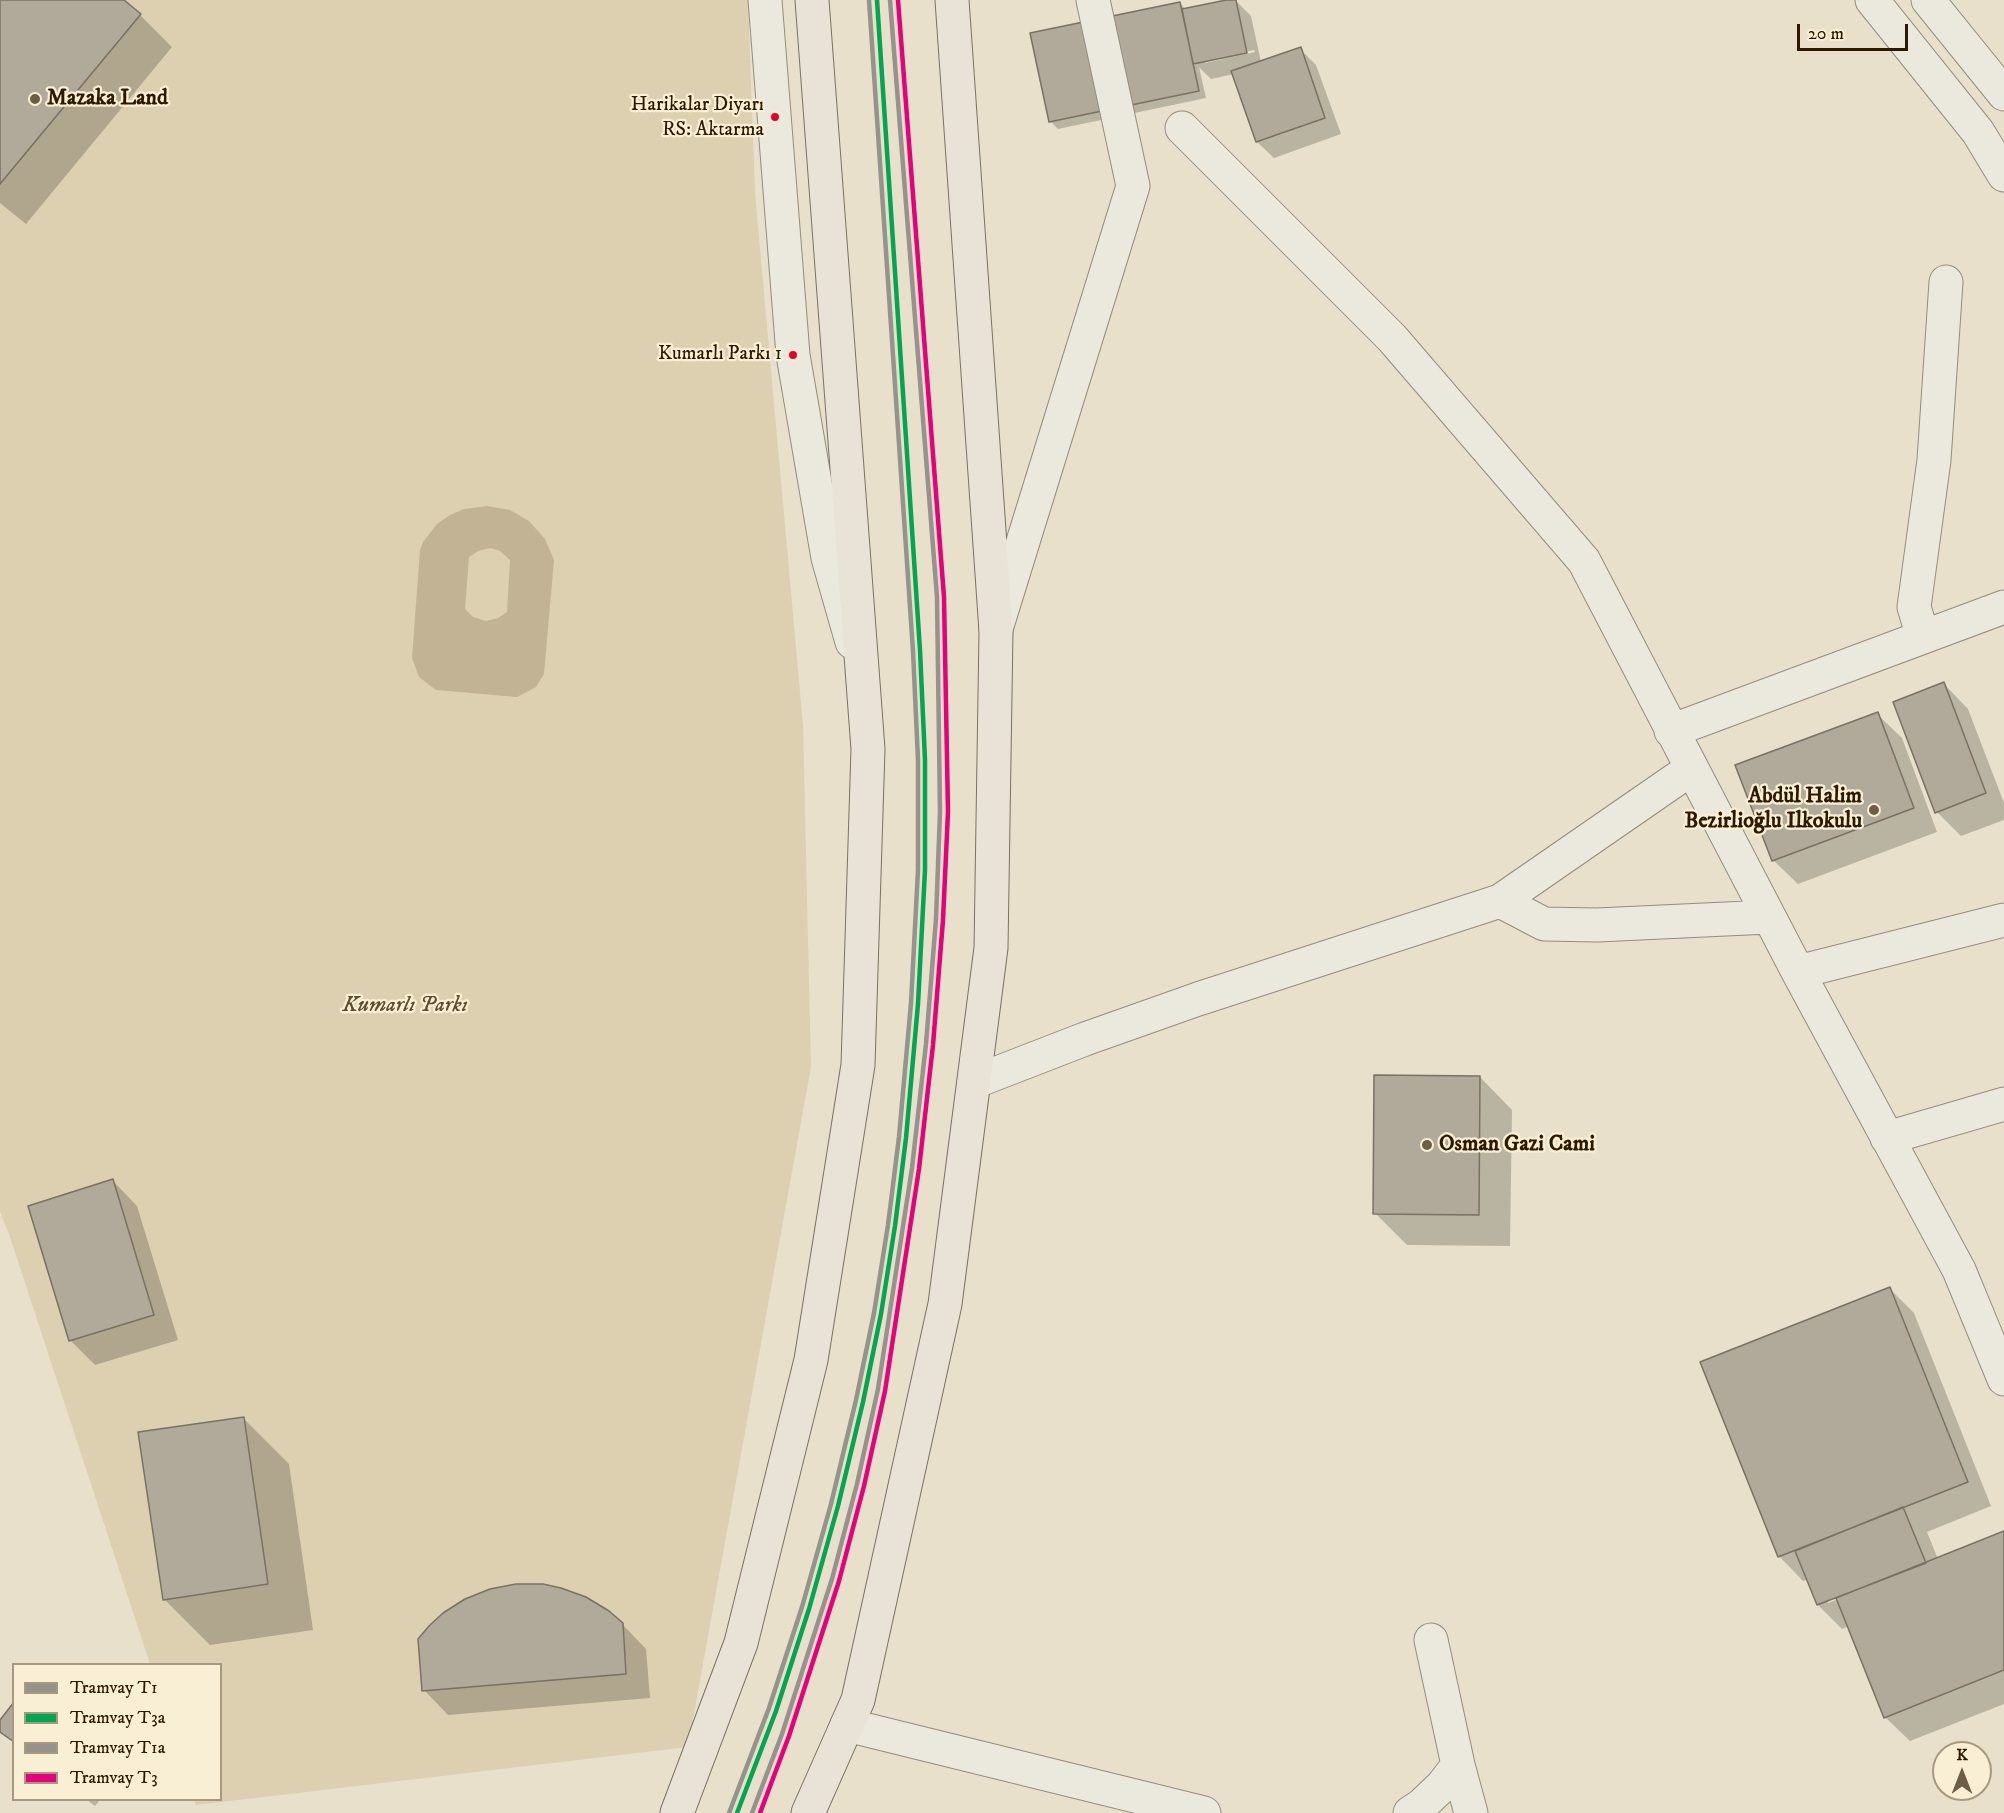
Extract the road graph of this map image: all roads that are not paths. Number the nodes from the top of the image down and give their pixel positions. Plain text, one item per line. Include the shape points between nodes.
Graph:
1 (765, 0) edge
2 (812, 0) edge
3 (952, 0) edge
4 (1093, 0) edge
5 (1872, 0) edge
6 (1928, 0) edge
7 (2004, 94) edge
8 (1182, 128) dead end
9 (2004, 175) edge
10 (1946, 282) dead end
11 (2004, 607) edge
12 (996, 631) junction
13 (1923, 637) junction
14 (862, 677) junction
15 (1671, 731) junction
16 (1691, 769) junction
17 (1500, 901) junction
18 (1769, 917) junction
19 (2004, 920) edge
20 (1798, 972) junction
21 (974, 1082) junction
22 (2004, 1104) edge
23 (1887, 1138) junction
24 (2004, 1379) edge
25 (1431, 1640) dead end
26 (847, 1725) junction
27 (1458, 1765) junction
28 (677, 1813) edge
29 (808, 1813) edge
30 (1203, 1813) edge
31 (1410, 1813) edge
32 (1471, 1813) edge

1 - 14 street via 794,355 828,558
2 - 14 highway
3 - 12 highway
4 - 12 street via 1133,186
5 - 9 street via 1978,132
6 - 7 street
8 - 15 street via 1392,338 1584,561
10 - 13 street via 1934,460 1914,607
11 - 13 street
12 - 21 highway via 991,948
13 - 15 street
14 - 28 highway via 868,749 858,1065 813,1348 741,1643
15 - 16 street
16 - 17 street
16 - 18 street
17 - 18 street via 1544,924
17 - 21 street via 1198,999
18 - 20 street
19 - 20 street
20 - 23 street
21 - 26 highway via 945,1304 858,1700
22 - 23 street
23 - 24 street via 1959,1270
25 - 27 street
26 - 29 highway
26 - 30 street
27 - 31 street via 1442,1786
27 - 32 street

